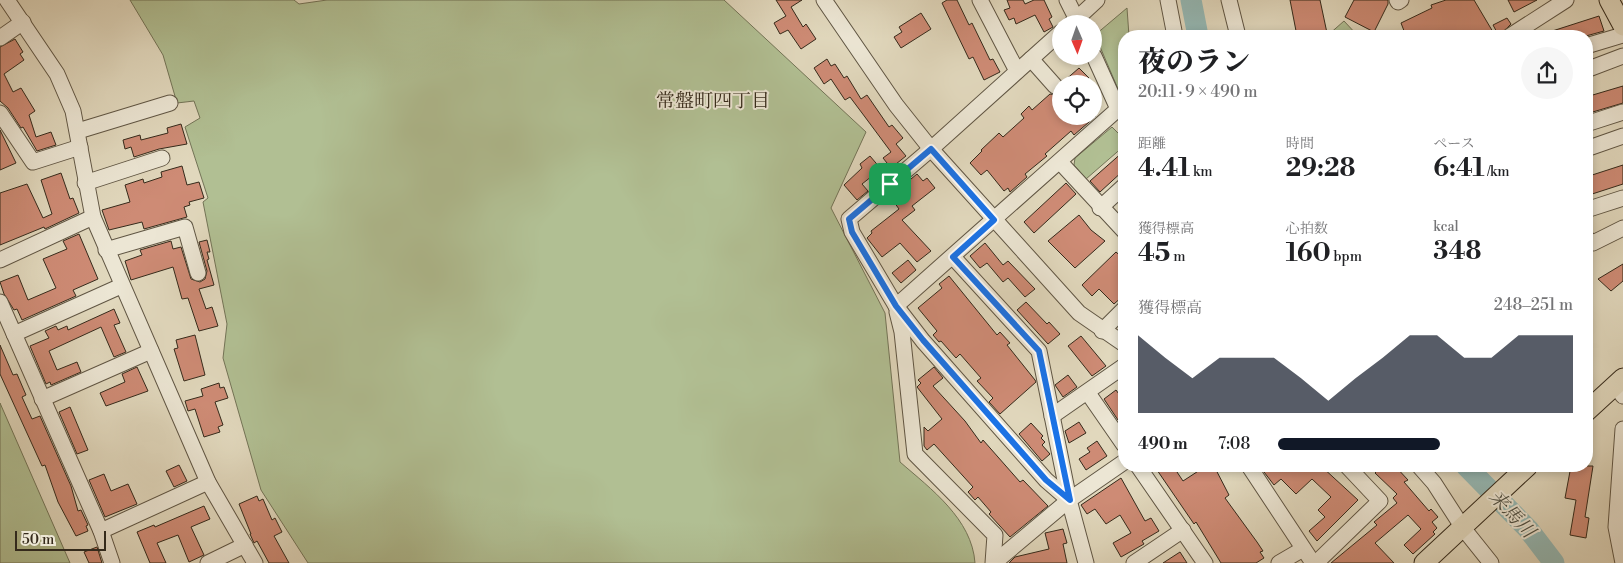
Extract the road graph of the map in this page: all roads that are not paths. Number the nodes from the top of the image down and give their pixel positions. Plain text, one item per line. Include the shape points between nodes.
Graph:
1 (7, 0) edge
2 (824, 0) edge
3 (980, 0) edge
4 (1067, 0) edge
5 (1097, 0) edge
6 (1168, 0) edge
7 (1229, 0) edge
8 (1397, 0) edge
9 (1401, 0) edge
10 (1566, 0) edge
11 (1072, 15) edge
12 (1082, 15) edge
13 (23, 22) junction
14 (1175, 30) edge
15 (1236, 30) edge
16 (1519, 30) edge
17 (1623, 35) edge
18 (0, 38) edge
19 (1052, 40) edge
20 (1593, 44) edge
21 (1623, 56) edge
22 (1031, 59) junction
23 (1098, 65) edge
24 (1593, 67) edge
25 (1017, 71) junction
26 (1052, 83) edge
27 (170, 102) dead end
28 (1623, 112) edge
29 (0, 113) edge
30 (1593, 122) edge
31 (78, 131) junction
32 (1623, 136) edge
33 (1593, 147) edge
34 (80, 148) junction
35 (931, 149) junction
36 (162, 158) dead end
37 (1060, 162) junction
38 (85, 183) junction
39 (1118, 192) edge
40 (1623, 198) edge
41 (1100, 208) junction
42 (1593, 208) edge
43 (93, 217) junction
44 (994, 220) junction
45 (1118, 225) edge
46 (1623, 228) edge
47 (1593, 242) edge
48 (106, 250) junction
49 (953, 257) junction
50 (0, 259) edge
51 (198, 273) dead end
52 (121, 286) junction
53 (0, 302) edge
54 (896, 306) junction
55 (1118, 315) edge
56 (1102, 331) junction
57 (14, 334) junction
58 (1118, 340) edge
59 (151, 351) junction
60 (1118, 370) edge
61 (1620, 386) edge
62 (1088, 393) junction
63 (42, 399) junction
64 (1593, 407) edge
65 (1052, 416) junction
66 (1623, 429) edge
67 (1118, 436) edge
68 (1118, 466) edge
69 (1142, 472) edge
70 (1253, 472) edge
71 (1353, 472) edge
72 (1424, 472) edge
73 (1522, 472) edge
74 (208, 482) junction
75 (1070, 500) junction
76 (1468, 523) junction
77 (1183, 530) junction
78 (101, 531) junction
79 (246, 546) junction
80 (1303, 549) junction
81 (112, 563) edge
82 (208, 563) edge
83 (255, 563) edge
84 (993, 563) edge
85 (1086, 563) edge
86 (1134, 563) edge
87 (1205, 563) edge
88 (1279, 563) edge
89 (1314, 563) edge
90 (1424, 563) edge
91 (1491, 563) edge
92 (1623, 563) edge

1 - 13 street
2 - 35 street via 896,105
3 - 25 street
4 - 11 street
5 - 12 street
6 - 14 street
7 - 15 street
8 - 9 street
10 - 16 street
13 - 18 street
13 - 31 street via 57,74
17 - 20 street
19 - 22 street
21 - 24 street
22 - 25 street
22 - 26 street
23 - 37 street via 1118,109
25 - 35 street
27 - 31 street
28 - 30 street
29 - 34 street via 32,162
31 - 34 street
32 - 33 street
34 - 38 street
35 - 44 street
35 - 54 street via 849,219 852,232
36 - 38 street
37 - 41 street
37 - 44 street
38 - 43 street
39 - 41 street
40 - 42 street
41 - 45 street
43 - 48 street
43 - 50 street
44 - 49 street
44 - 56 street via 1079,314
46 - 47 street
48 - 51 street via 185,227
48 - 52 street
49 - 54 street
49 - 65 street via 1039,351
52 - 57 street
52 - 59 street
53 - 57 street
54 - 75 street via 1046,480
54 - 84 street via 902,332 915,454 995,535
55 - 56 street
56 - 58 street
57 - 63 street
59 - 63 street
59 - 74 street
60 - 62 street
61 - 64 main road
62 - 65 street
62 - 67 street
63 - 78 street
65 - 75 street
66 - 92 street via 1616,527
68 - 75 street
69 - 77 street
70 - 80 street
71 - 89 street via 1380,501
72 - 76 street
73 - 76 main road
74 - 78 street
74 - 79 street
75 - 84 street
75 - 85 street
76 - 90 main road
76 - 91 street
77 - 86 street
77 - 87 street
78 - 81 street
79 - 82 street
79 - 83 street
80 - 88 street
80 - 89 street

